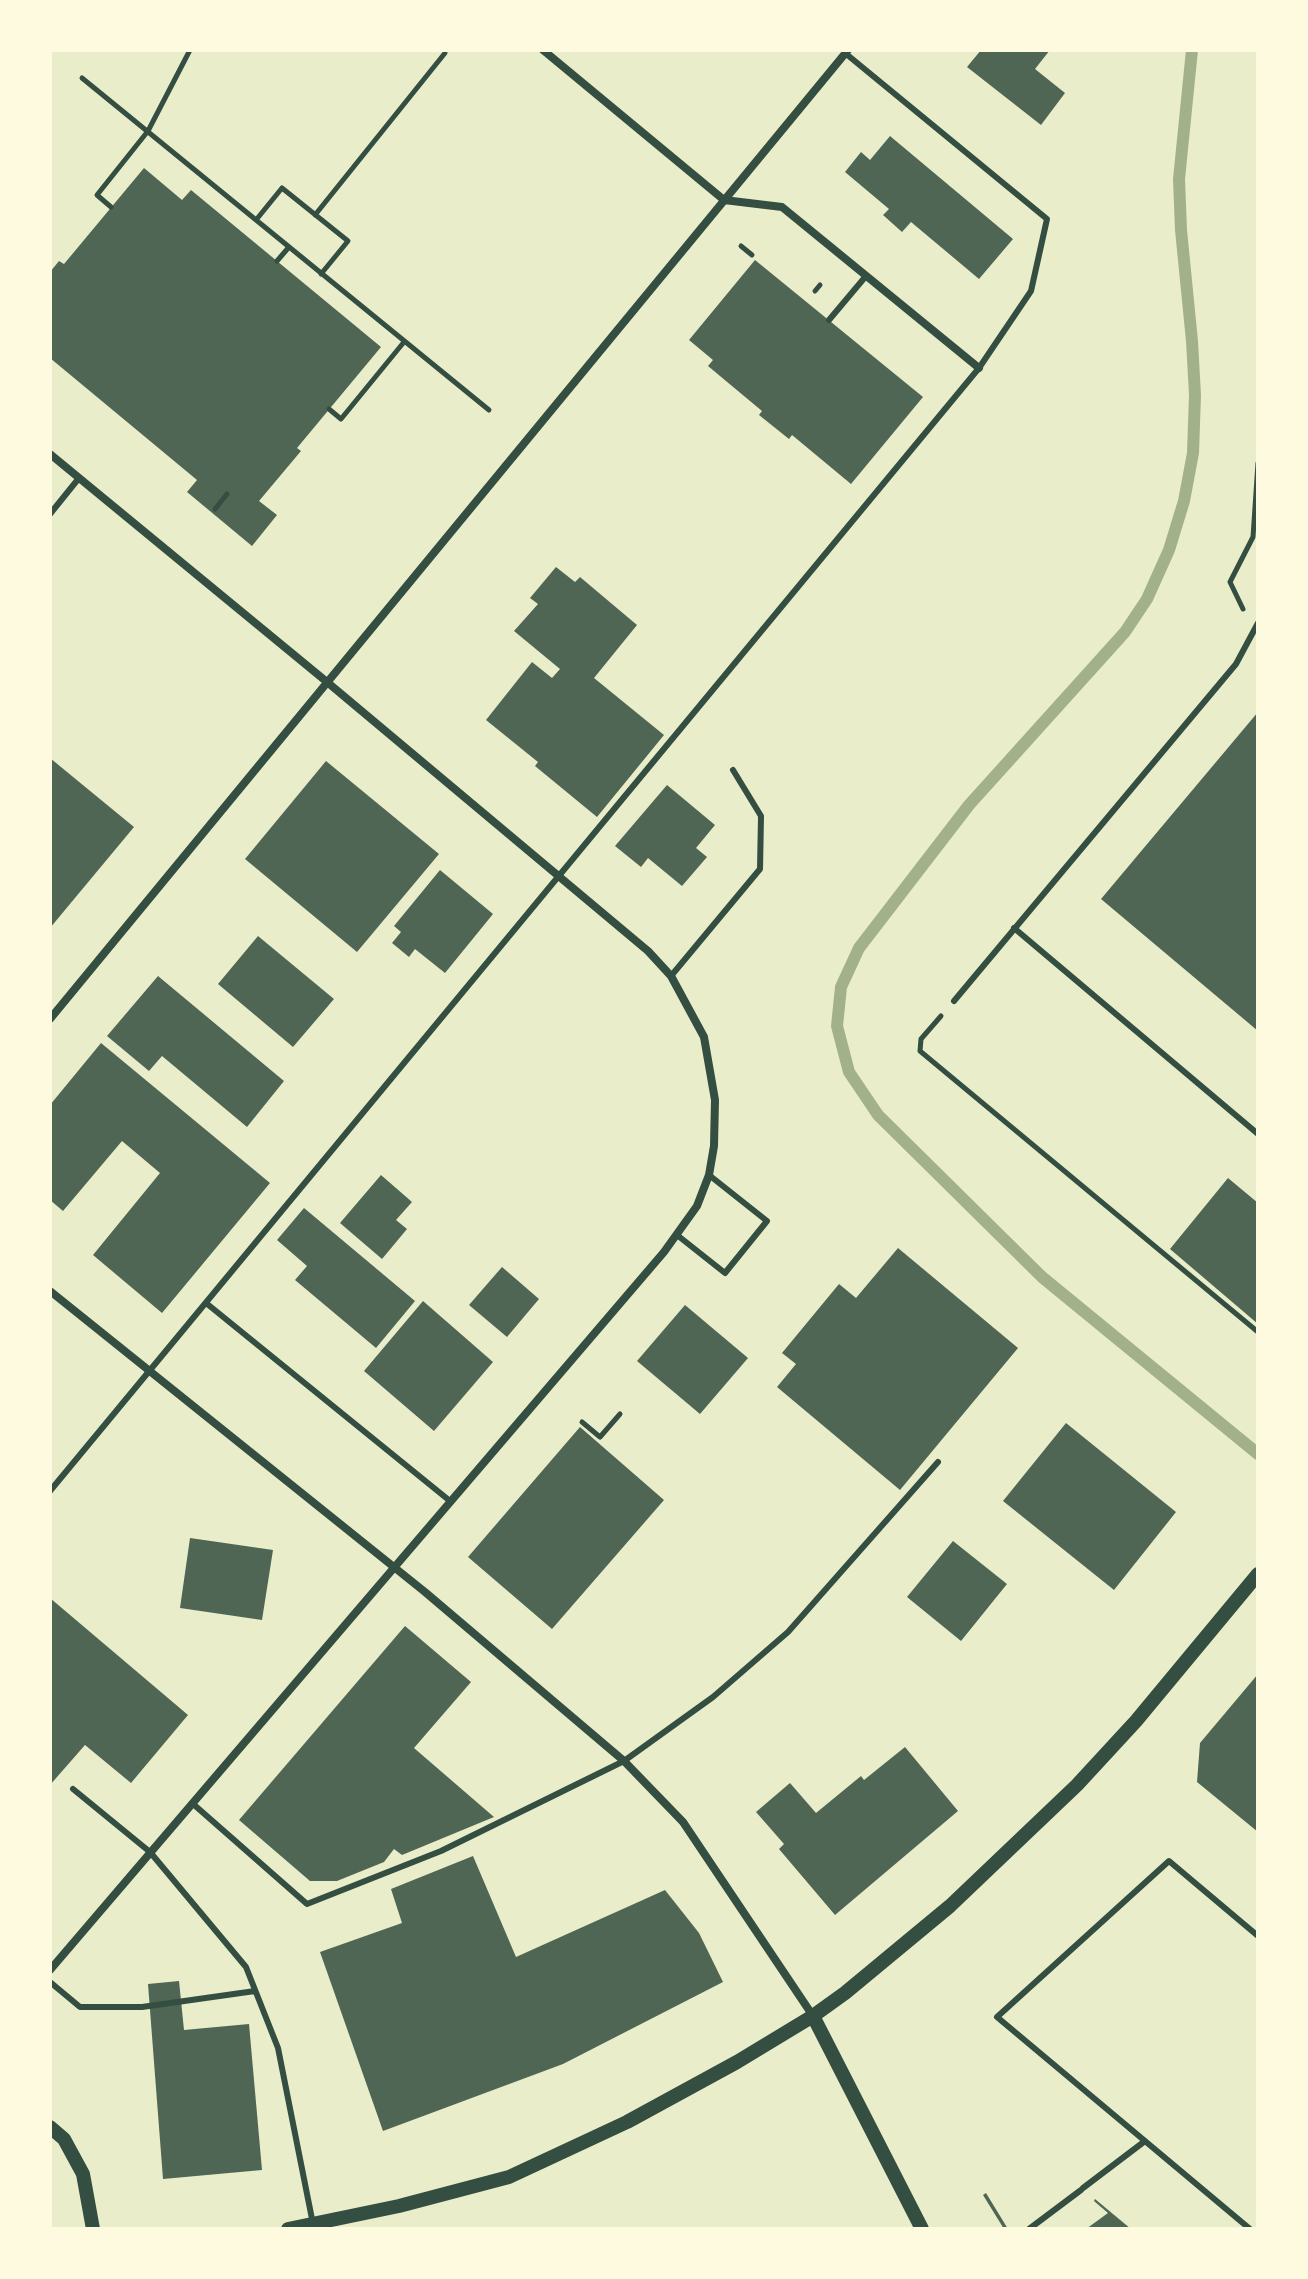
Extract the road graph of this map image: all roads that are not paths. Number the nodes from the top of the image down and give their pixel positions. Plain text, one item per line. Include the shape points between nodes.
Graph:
1 (543, 50) edge
2 (847, 52) edge
3 (724, 200) junction
4 (866, 276) junction
5 (829, 320) dead end
6 (979, 368) junction
7 (50, 454) edge
8 (79, 478) junction
9 (50, 514) edge
10 (1256, 626) edge
11 (327, 682) junction
12 (733, 770) dead end
13 (559, 876) junction
14 (1014, 928) junction
15 (671, 976) junction
16 (954, 1001) dead end
17 (50, 1019) edge
18 (1258, 1118) edge
19 (1250, 1127) junction
20 (1258, 1134) edge
21 (709, 1175) junction
22 (677, 1235) junction
23 (50, 1291) edge
24 (206, 1303) junction
25 (149, 1372) junction
26 (938, 1462) dead end
27 (50, 1491) edge
28 (450, 1501) junction
29 (394, 1567) junction
30 (1258, 1574) edge
31 (624, 1761) junction
32 (73, 1789) dead end
33 (192, 1803) junction
34 (150, 1852) junction
35 (1258, 1936) edge
36 (50, 1970) edge
37 (50, 1982) edge
38 (255, 1991) junction
39 (813, 2016) junction
40 (50, 2127) edge
41 (57, 2139) edge
42 (1145, 2141) junction
43 (313, 2224) junction
44 (332, 2225) edge
45 (93, 2229) edge
46 (288, 2229) edge
47 (922, 2229) edge
48 (1029, 2229) edge
49 (1250, 2229) edge

1 - 3 street
2 - 3 street
2 - 6 lane via 1047,219 1031,291
3 - 4 street via 782,207
3 - 11 street
4 - 5 lane
4 - 6 street
6 - 13 lane
7 - 8 street
8 - 9 lane
8 - 11 street
10 - 14 lane via 1236,664
11 - 13 street
11 - 17 street
12 - 15 lane via 761,816 760,869
13 - 15 street
13 - 24 lane
14 - 16 lane
14 - 19 lane
15 - 21 street via 704,1037 715,1100
18 - 19 lane
19 - 20 lane
21 - 22 street
21 - 22 lane via 767,1221 725,1273
22 - 28 street
23 - 25 street
24 - 25 lane
24 - 28 lane
25 - 27 lane
25 - 29 street
26 - 31 lane via 788,1632 713,1697
28 - 29 street
29 - 31 street
29 - 33 street
30 - 39 street via 1077,1785 950,1906
31 - 33 lane via 441,1851 307,1904
31 - 39 street via 683,1822
32 - 34 lane
33 - 34 street
34 - 36 street
34 - 38 lane via 246,1967
35 - 42 lane via 1169,1861 997,2017
37 - 38 lane via 80,2007 142,2007
38 - 43 lane via 278,2048
39 - 44 street via 627,2122 509,2177
39 - 47 street
40 - 41 street
41 - 45 street via 83,2174
42 - 48 lane
42 - 49 lane
43 - 44 street
43 - 46 street

